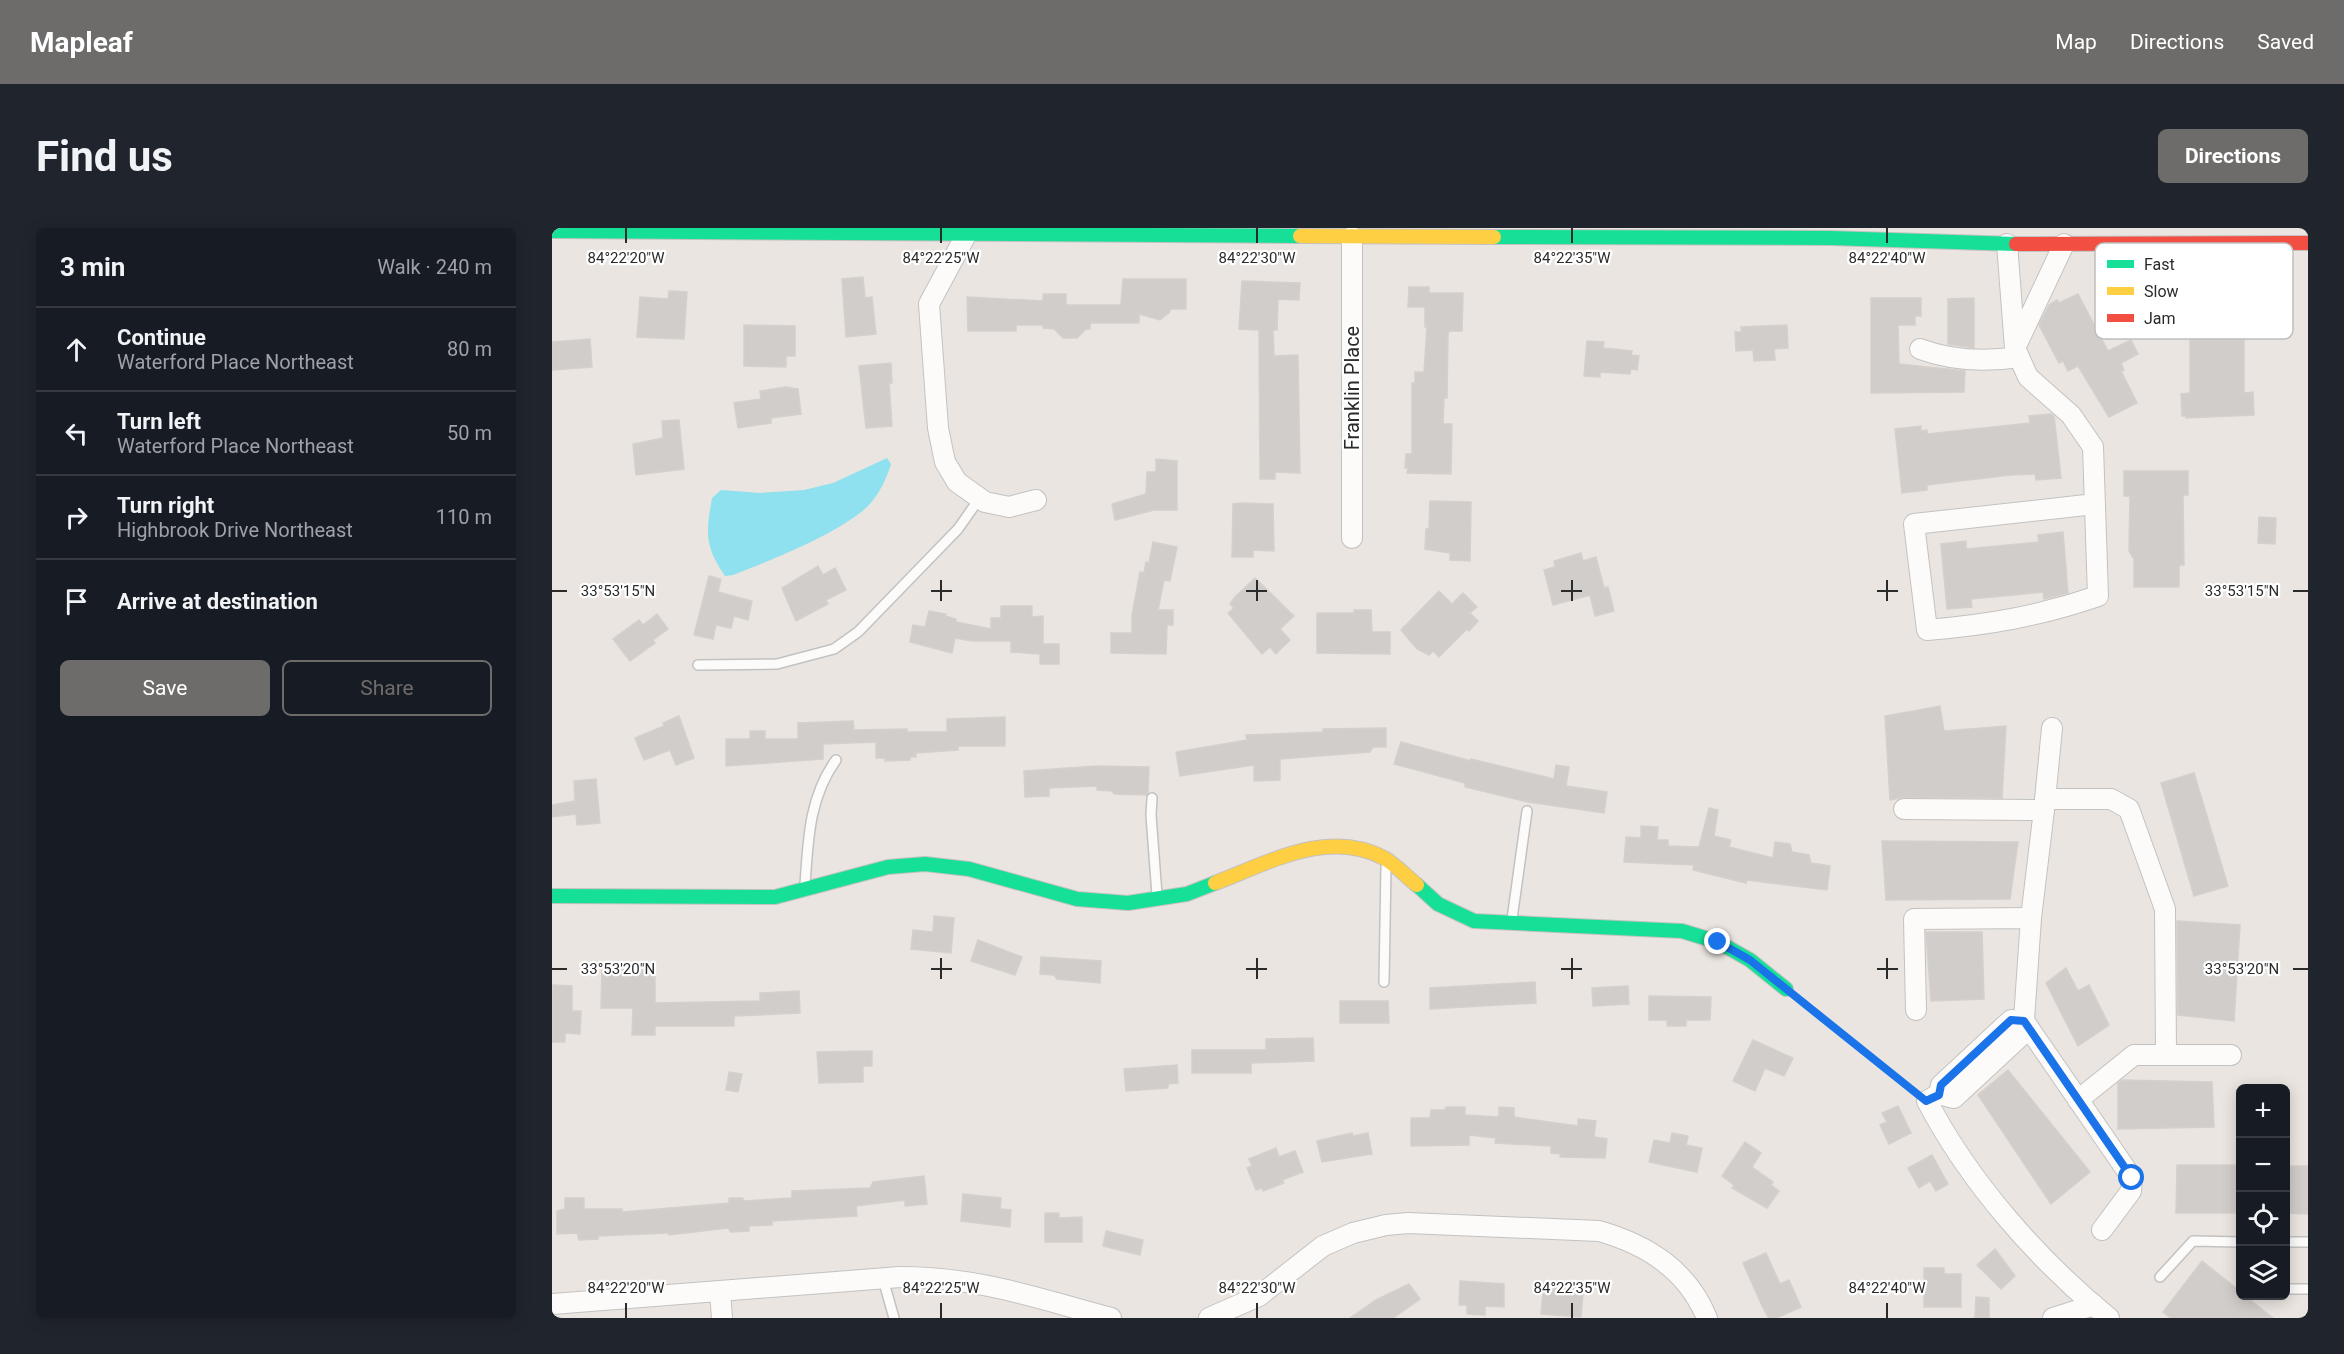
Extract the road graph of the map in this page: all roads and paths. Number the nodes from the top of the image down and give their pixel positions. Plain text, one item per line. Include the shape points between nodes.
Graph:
1 (552, 231) edge
2 (773, 231) edge
3 (1159, 232) edge
4 (1656, 233) edge
5 (966, 235) junction
6 (1352, 237) junction
7 (2293, 243) edge
8 (2308, 243) edge
9 (2007, 244) junction
10 (2064, 244) junction
11 (2095, 244) edge
12 (2010, 296) junction
13 (2038, 297) junction
14 (1920, 349) dead end
15 (2017, 353) junction
16 (979, 499) junction
17 (1036, 500) dead end
18 (2095, 504) junction
19 (1352, 538) dead end
20 (698, 665) dead end
21 (2052, 728) dead end
22 (836, 760) dead end
23 (1152, 798) dead end
24 (2044, 805) junction
25 (1904, 810) dead end
26 (1527, 811) dead end
27 (1386, 859) junction
28 (805, 891) junction
29 (552, 896) edge
30 (1158, 900) junction
31 (2031, 918) junction
32 (1512, 924) junction
33 (1384, 982) dead end
34 (1786, 989) joint
35 (1916, 1010) dead end
36 (2024, 1021) junction
37 (2166, 1055) junction
38 (2231, 1055) dead end
39 (1933, 1098) junction
40 (2078, 1100) junction
41 (2102, 1230) dead end
42 (2236, 1242) edge
43 (2290, 1242) edge
44 (2308, 1242) edge
45 (2160, 1277) dead end
46 (883, 1279) junction
47 (2290, 1289) edge
48 (2308, 1289) edge
49 (720, 1292) junction
50 (552, 1304) edge
51 (2094, 1305) junction
52 (1079, 1314) edge
53 (722, 1318) edge
54 (894, 1318) edge
55 (1111, 1318) edge
56 (1209, 1318) edge
57 (1707, 1318) edge
58 (2053, 1318) edge
59 (2109, 1318) edge

1 - 2 street
2 - 5 street
3 - 5 street
3 - 6 street
4 - 6 street
4 - 9 street
5 - 16 street via 928,304 938,428 945,462 957,482
6 - 19 street, Franklin Place
7 - 8 street
9 - 10 street
9 - 12 street
10 - 11 street
10 - 13 street
12 - 13 street
12 - 15 street
13 - 15 street
14 - 15 street via 1944,358 1994,360
15 - 18 street via 2028,377 2071,415 2093,447
16 - 17 street via 1009,507
16 - 20 lane via 958,529 858,632 834,649 777,664
18 - 18 street via 2098,596 2011,621 1927,630 1914,525
21 - 24 street
22 - 28 lane via 814,802
23 - 30 lane via 1150,816
24 - 25 street
24 - 31 street
24 - 37 street via 2103,798 2129,809 2165,909
26 - 32 lane
27 - 30 street via 1343,845 1323,846 1187,894
27 - 32 street via 1422,892 1454,914 1474,921
27 - 33 lane
28 - 29 street via 747,899
28 - 30 street via 888,867 925,864 969,869 1077,898 1128,903
31 - 35 street via 1914,919
31 - 36 street
32 - 34 street via 1682,931 1718,942 1750,960
34 - 39 path
36 - 39 street via 2011,1020 1941,1085
36 - 40 street
37 - 38 street
37 - 40 street via 2134,1055
39 - 51 street via 1978,1182 2007,1219
40 - 41 street via 2132,1178 2131,1191
42 - 45 lane via 2193,1241
43 - 44 lane
46 - 49 street
46 - 52 street via 968,1280
46 - 54 lane
47 - 48 lane
49 - 50 street
49 - 53 street
51 - 58 street
51 - 59 street
52 - 55 street
56 - 57 street via 1259,1296 1323,1246 1353,1233 1408,1223 1599,1231 1628,1239 1677,1271

